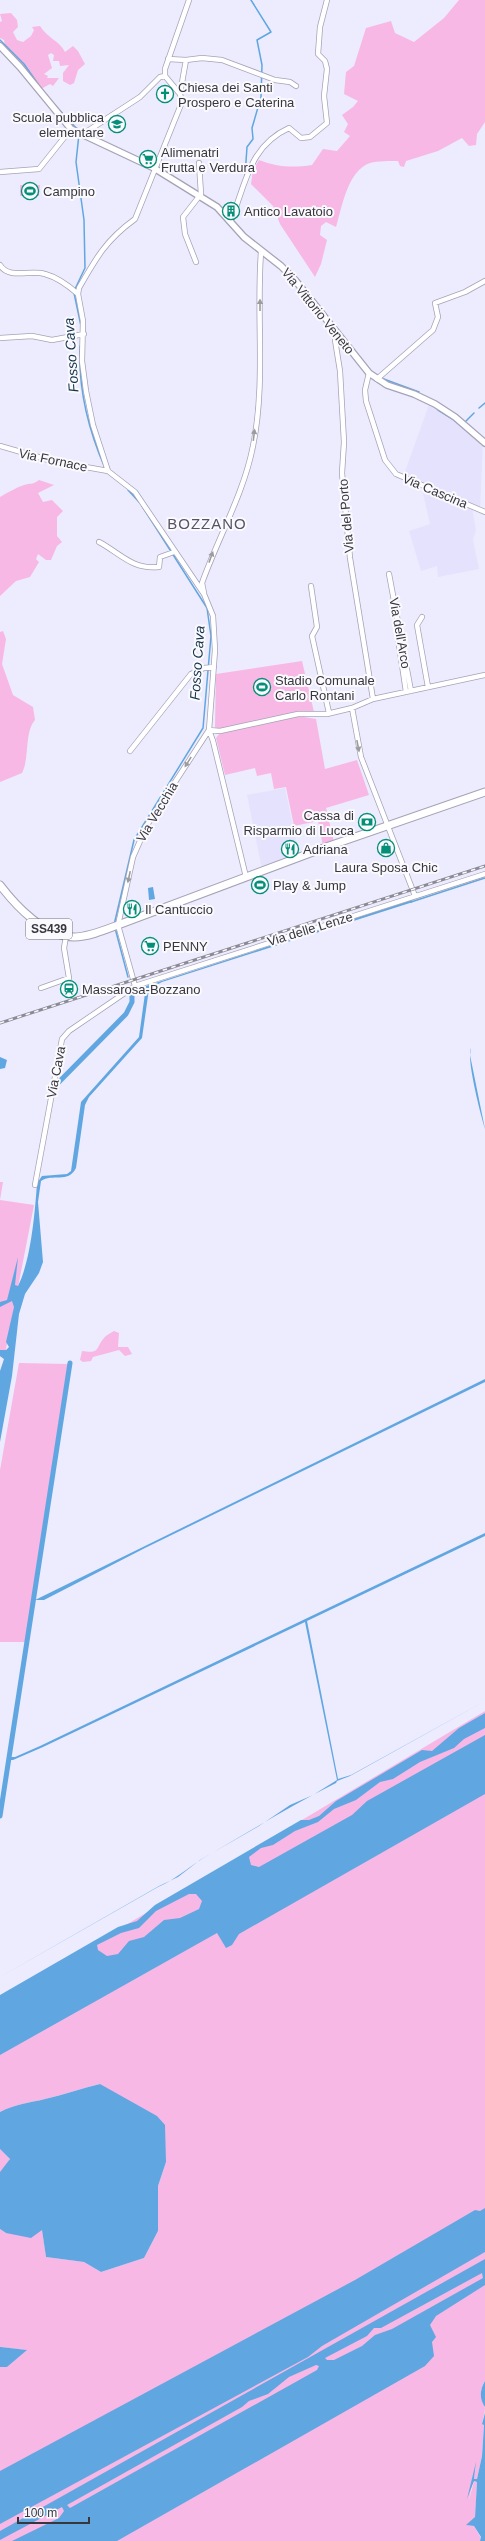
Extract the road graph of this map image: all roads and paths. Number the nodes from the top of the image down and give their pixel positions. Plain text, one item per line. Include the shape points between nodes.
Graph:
1 (190, 0) edge
2 (327, 0) edge
3 (0, 46) edge
4 (168, 59) junction
5 (186, 60) junction
6 (165, 76) junction
7 (296, 86) dead end
8 (180, 94) junction
9 (78, 132) junction
10 (199, 163) dead end
11 (154, 168) junction
12 (0, 172) edge
13 (200, 196) junction
14 (231, 220) junction
15 (261, 252) junction
16 (196, 262) dead end
17 (0, 265) edge
18 (485, 281) edge
19 (76, 292) junction
20 (337, 332) junction
21 (82, 335) junction
22 (0, 338) edge
23 (369, 373) junction
24 (377, 379) junction
25 (485, 443) edge
26 (0, 446) edge
27 (107, 471) junction
28 (485, 512) edge
29 (98, 542) dead end
30 (171, 553) junction
31 (389, 574) dead end
32 (311, 586) dead end
33 (204, 594) junction
34 (422, 617) dead end
35 (398, 638) dead end
36 (211, 667) junction
37 (485, 675) edge
38 (428, 688) junction
39 (409, 692) junction
40 (373, 699) junction
41 (352, 708) junction
42 (329, 713) junction
43 (209, 730) junction
44 (130, 751) dead end
45 (485, 792) edge
46 (388, 826) junction
47 (485, 874) edge
48 (246, 878) junction
49 (0, 885) edge
50 (415, 896) junction
51 (116, 926) junction
52 (66, 936) junction
53 (135, 986) junction
54 (41, 988) dead end
55 (34, 1185) dead end

1 - 4 street
2 - 14 street via 320,27 318,54 325,61 327,68 324,96 327,123 310,137 301,138 289,128 255,155
3 - 9 street
4 - 5 street
4 - 6 street
5 - 7 street via 222,60 275,80 285,80
5 - 8 street
6 - 8 street
6 - 9 street via 140,97
8 - 11 street via 182,102 179,111
9 - 11 street, Via Vittorio Veneto
9 - 12 street via 39,169
10 - 13 street
11 - 13 street, Via Vittorio Veneto
11 - 19 street via 135,219 98,253
13 - 14 street, Via Vittorio Veneto
13 - 16 street via 183,217 185,234
14 - 15 street, Via Vittorio Veneto via 244,237
15 - 20 street, Via Vittorio Veneto via 295,280
33 -> 15 street via 202,583 246,473 253,446 261,376
17 - 19 street via 6,271 15,273 45,274
18 - 24 street via 465,292 435,303 438,316 433,330
19 - 21 street
20 - 23 street, Via Vittorio Veneto
20 - 40 street, Via del Porto via 335,340 342,393 342,473 346,516 354,593
21 - 22 street via 52,340 32,336
21 - 27 street via 86,390 93,425
23 - 24 street, Via Vittorio Veneto
23 - 28 street, Via Cascina via 365,390 366,401 385,460 396,474
24 - 25 street, Via Vittorio Veneto via 434,404 455,417
26 - 27 street, Via Fornace via 52,461
27 - 30 street via 135,492
29 - 30 street via 130,563 152,568 159,567 160,557
30 - 33 street
31 - 39 street, Via dell'Arco
32 - 42 street via 317,627 312,636
33 - 36 street via 215,630
34 - 38 street via 417,625
35 - 39 street
36 - 43 street
36 - 44 street via 191,674
37 - 38 street
38 - 39 street
39 - 40 street
40 - 41 street
41 - 42 street
41 -> 46 street via 360,758
42 - 43 street via 298,714 220,731
43 - 48 street via 214,741
43 -> 51 street, Via Vecchia via 140,838
45 - 46 main road, SS439
46 - 48 main road, SS439
46 - 50 street
47 - 50 street, Via delle Lenze
48 - 51 main road, SS439
49 - 52 main road, SS439 via 9,898 32,917 55,933
50 - 53 street, Via delle Lenze
51 - 52 main road, SS439 via 79,936
51 - 53 street
52 - 54 street via 64,948 69,978
53 - 55 street, Via Cava via 69,1031 62,1039

